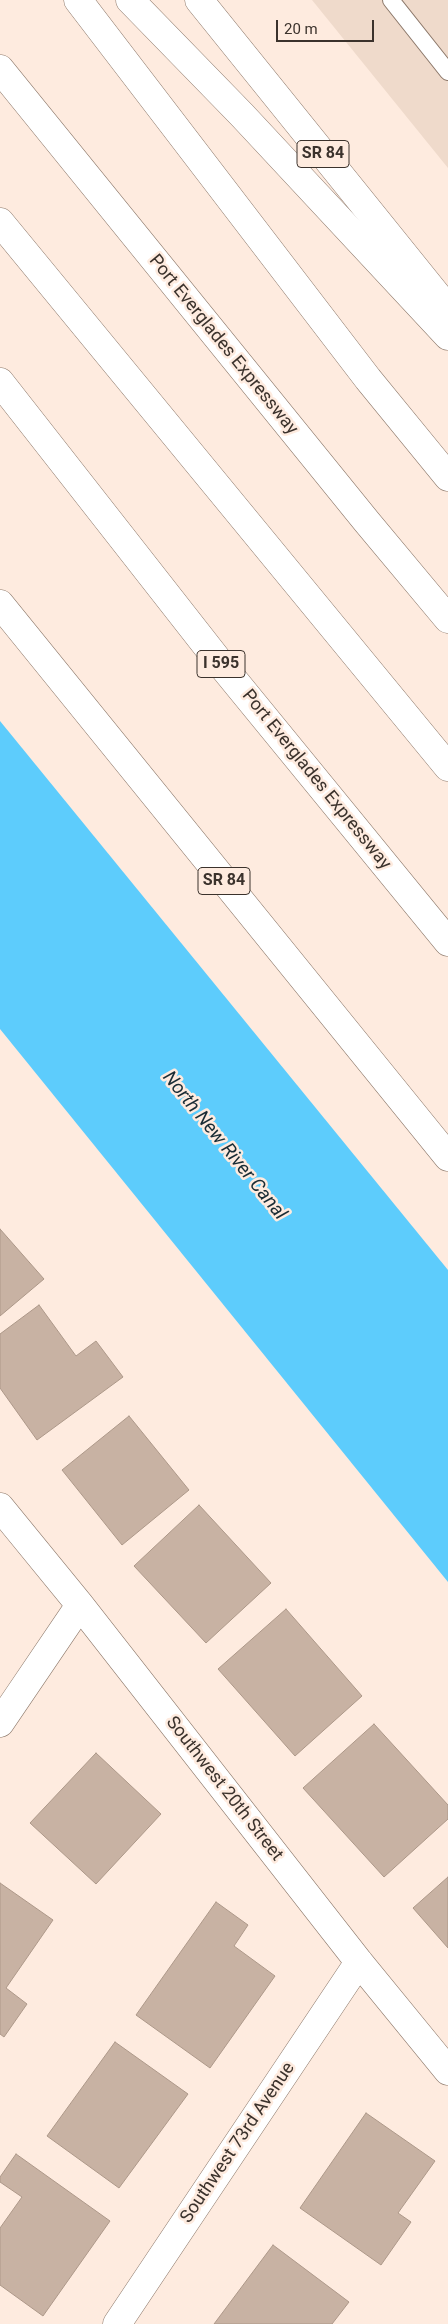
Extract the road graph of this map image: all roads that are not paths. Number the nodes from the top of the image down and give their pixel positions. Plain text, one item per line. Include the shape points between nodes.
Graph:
1 (78, 0) edge
2 (130, 0) edge
3 (199, 0) edge
4 (390, 0) edge
5 (0, 69) edge
6 (448, 72) edge
7 (0, 222) edge
8 (448, 309) edge
9 (448, 336) edge
10 (0, 382) edge
11 (448, 477) edge
12 (0, 604) edge
13 (448, 619) edge
14 (448, 767) edge
15 (448, 942) edge
16 (448, 1157) edge
17 (0, 1507) edge
18 (80, 1605) junction
19 (0, 1723) edge
20 (359, 1962) junction
21 (448, 2071) edge
22 (117, 2324) edge

1 - 11 main road via 368,379
2 - 9 main road
3 - 8 main road, SR 84
4 - 6 lane
5 - 13 main road, Port Everglades Expressway
7 - 14 main road
10 - 15 main road, Port Everglades Expressway / I 595 via 224,668
12 - 16 main road, SR 84
17 - 18 main road, Southwest 20th Street
18 - 19 main road
18 - 20 main road, Southwest 20th Street
20 - 21 main road, Southwest 20th Street
20 - 22 main road, Southwest 73rd Avenue

